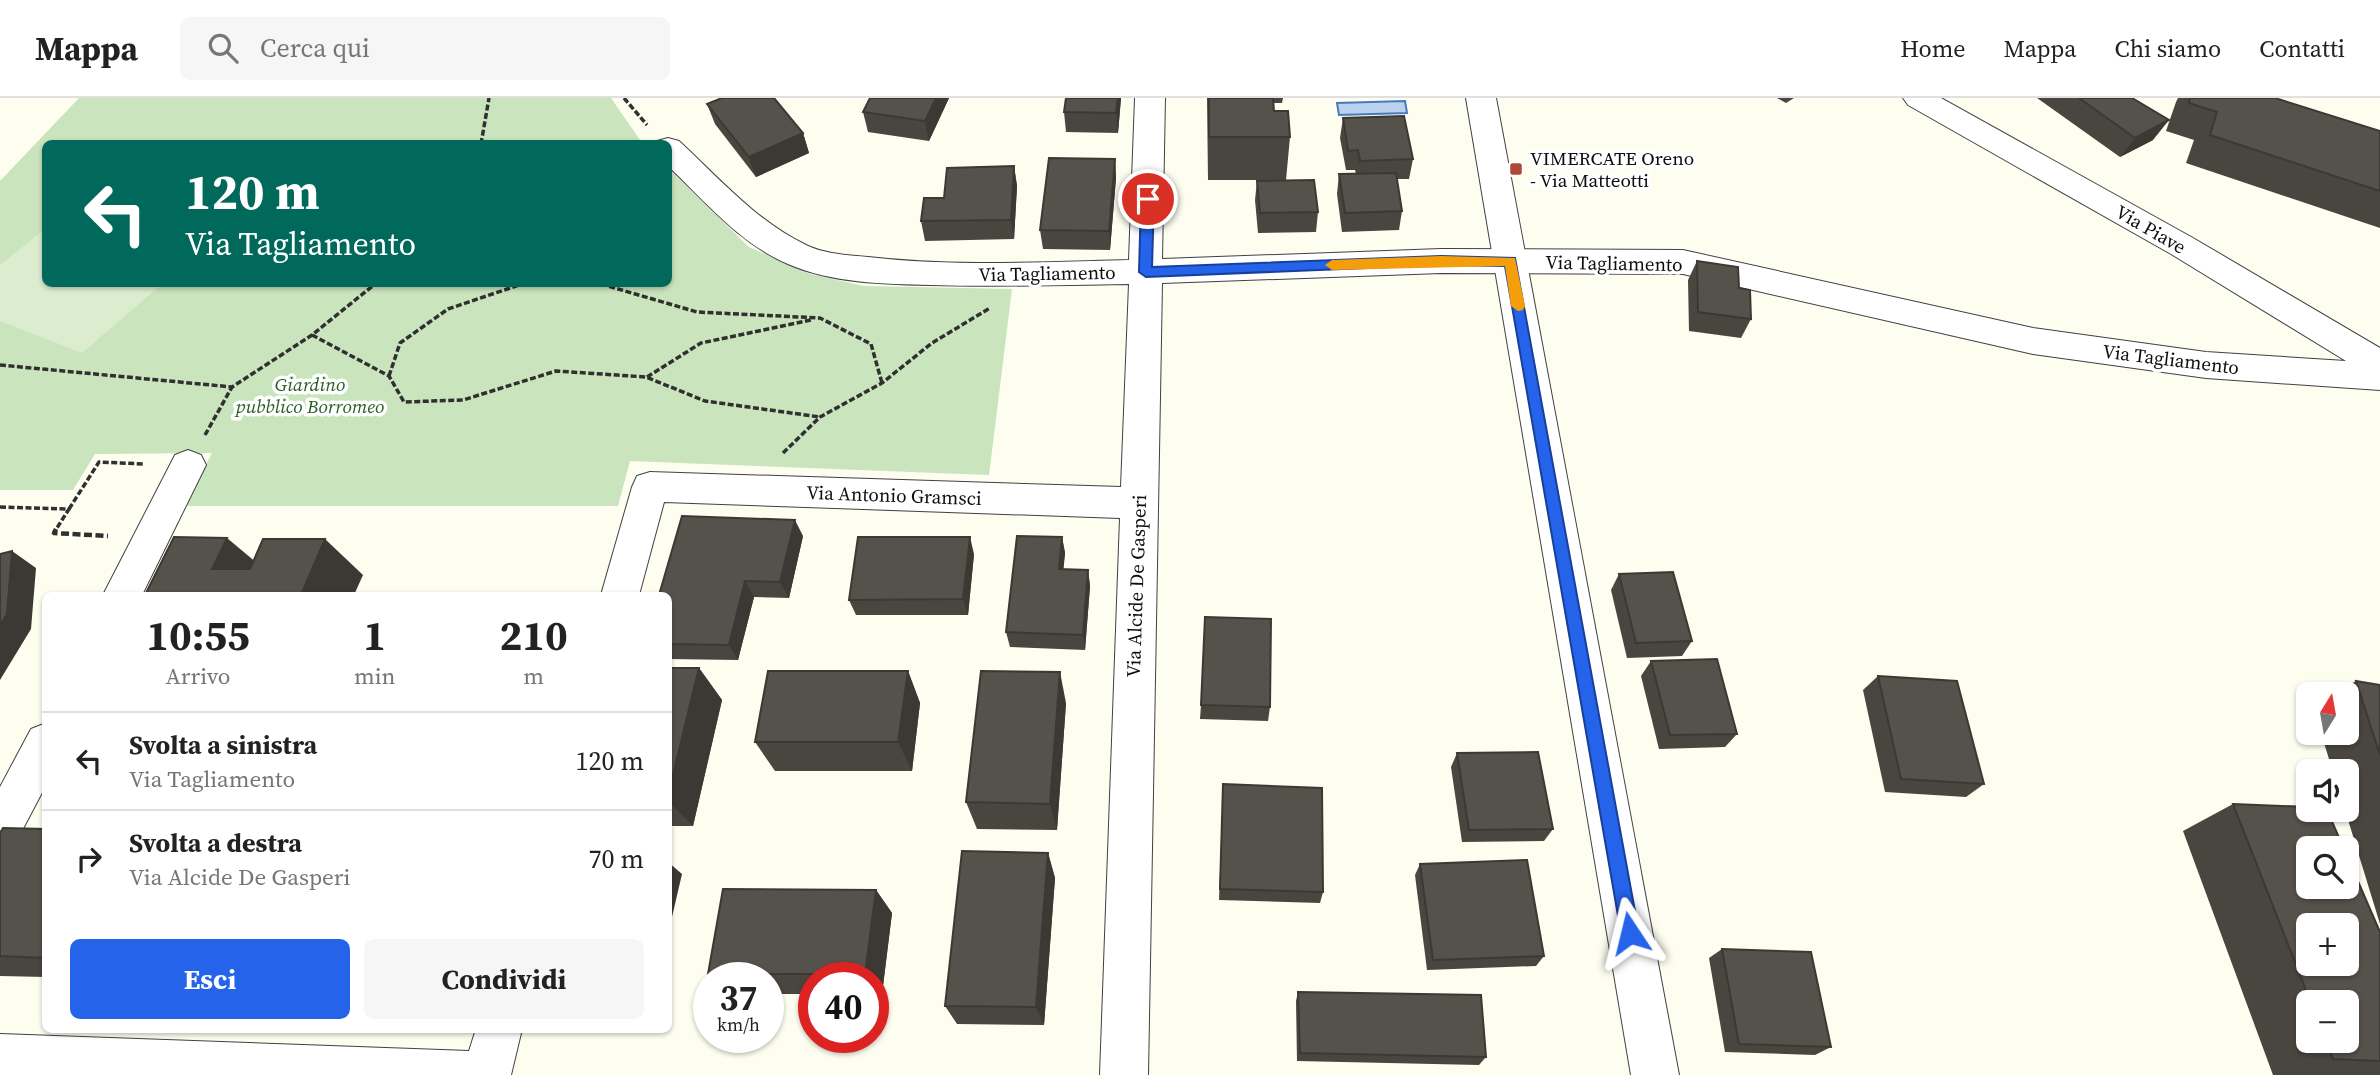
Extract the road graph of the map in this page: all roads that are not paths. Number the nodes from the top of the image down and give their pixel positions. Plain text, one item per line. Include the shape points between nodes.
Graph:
1 (1150, 98) edge
2 (1481, 98) edge
3 (1918, 98) edge
4 (672, 151) edge
5 (1510, 261) junction
6 (1146, 272) junction
7 (2380, 365) edge
8 (2380, 377) edge
9 (188, 465) road end
10 (1139, 503) junction
11 (124, 592) edge
12 (621, 592) edge
13 (42, 750) edge
14 (0, 830) edge
15 (498, 1033) edge
16 (0, 1057) edge
17 (486, 1075) edge
18 (1124, 1075) edge
19 (1656, 1075) edge

1 - 6 street, Via Alcide De Gasperi
2 - 5 street
3 - 7 street, Via Piave via 2182,246
4 - 6 street, Via Tagliamento via 758,233 799,256 838,267 892,272
5 - 6 street, Via Tagliamento
5 - 8 street, Via Tagliamento via 1682,262 2033,341 2206,365
5 - 19 street
6 - 10 street, Via Alcide De Gasperi
9 - 11 street
10 - 12 street, Via Antonio Gramsci via 650,487
10 - 18 street, Via Alcide De Gasperi
13 - 14 street
15 - 17 street
16 - 17 street

